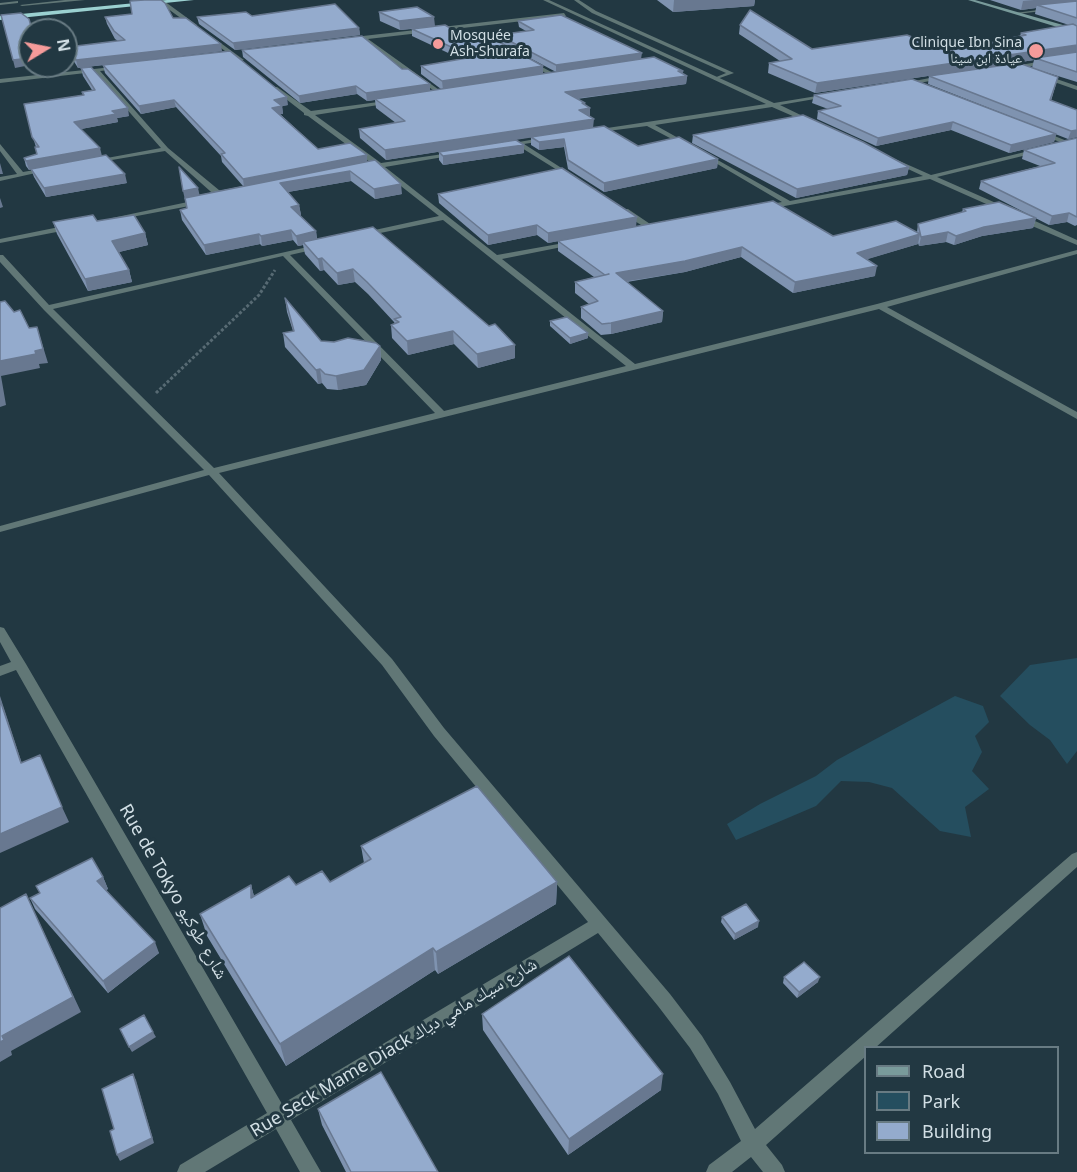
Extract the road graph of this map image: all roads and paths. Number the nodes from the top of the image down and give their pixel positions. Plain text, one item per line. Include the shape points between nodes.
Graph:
1 (83, 0) edge
2 (132, 0) edge
3 (190, 0) edge
4 (545, 0) edge
5 (576, 0) edge
6 (969, 0) edge
7 (15, 1) edge
8 (162, 2) junction
9 (0, 4) edge
10 (140, 4) junction
11 (22, 5) junction
12 (1077, 6) edge
13 (1017, 13) junction
14 (574, 14) junction
15 (30, 15) junction
16 (0, 18) edge
17 (464, 27) junction
18 (1077, 31) edge
19 (474, 32) dead end
20 (363, 38) junction
21 (345, 40) edge
22 (243, 52) edge
23 (232, 53) junction
24 (220, 54) edge
25 (1077, 57) edge
26 (671, 58) junction
27 (525, 60) edge
28 (659, 60) edge
29 (247, 65) edge
30 (130, 66) edge
31 (1016, 67) junction
32 (1005, 68) edge
33 (96, 70) junction
34 (566, 74) edge
35 (958, 75) edge
36 (555, 76) junction
37 (543, 78) edge
38 (716, 79) junction
39 (0, 81) edge
40 (910, 82) junction
41 (899, 84) edge
42 (271, 85) edge
43 (1077, 88) edge
44 (932, 90) edge
45 (452, 92) edge
46 (440, 93) junction
47 (842, 94) edge
48 (429, 95) edge
49 (395, 100) edge
50 (774, 105) junction
51 (306, 114) junction
52 (649, 124) junction
53 (815, 124) edge
54 (1036, 131) edge
55 (583, 133) edge
56 (550, 138) edge
57 (1077, 141) edge
58 (518, 143) junction
59 (1067, 143) junction
60 (0, 146) edge
61 (1056, 146) edge
62 (495, 147) edge
63 (1077, 147) edge
64 (166, 149) junction
65 (1044, 149) edge
66 (460, 152) edge
67 (888, 158) edge
68 (88, 163) edge
69 (379, 165) junction
70 (54, 169) edge
71 (356, 170) edge
72 (21, 175) junction
73 (930, 177) junction
74 (0, 179) edge
75 (575, 179) edge
76 (233, 195) edge
77 (222, 197) junction
78 (613, 203) edge
79 (789, 203) junction
80 (755, 209) edge
81 (445, 217) junction
82 (105, 220) edge
83 (82, 225) edge
84 (663, 226) edge
85 (652, 228) junction
86 (641, 230) edge
87 (353, 238) edge
88 (585, 240) edge
89 (0, 241) edge
90 (330, 243) edge
91 (1077, 243) edge
92 (1077, 252) edge
93 (285, 254) junction
94 (0, 257) edge
95 (496, 257) junction
96 (880, 306) junction
97 (47, 308) junction
98 (633, 366) junction
99 (146, 403) junction
100 (441, 414) junction
101 (1077, 416) edge
102 (210, 472) junction
103 (0, 530) edge
104 (0, 631) edge
105 (20, 664) junction
106 (0, 671) edge
107 (1077, 858) edge
108 (600, 923) junction
109 (864, 1046) edge
110 (864, 1046) edge
111 (280, 1118) junction
112 (753, 1144) junction
113 (187, 1172) edge
114 (310, 1172) edge
115 (716, 1172) edge
116 (775, 1172) edge

1 - 11 street
2 - 10 street
3 - 8 highway
4 - 14 street
5 - 38 street via 594,12 731,73
6 - 13 street
7 - 9 street
7 - 11 street
8 - 10 highway
8 - 23 street
10 - 15 highway
11 - 15 street
12 - 13 street
13 - 18 street
14 - 17 street
14 - 26 street
15 - 16 highway
17 - 19 street
17 - 20 street
20 - 21 street
20 - 46 street
22 - 23 street
23 - 24 street
23 - 29 street
25 - 31 street
26 - 28 street
26 - 38 street
27 - 36 street
30 - 33 street
31 - 32 street
31 - 43 street
33 - 39 street
33 - 64 street
34 - 36 street
35 - 40 street
36 - 37 street
38 - 50 street
40 - 41 street
40 - 44 street
42 - 51 street
45 - 46 street
46 - 48 street
47 - 50 street
49 - 51 street
50 - 52 street
50 - 53 street
51 - 69 street
52 - 55 street
52 - 79 street
54 - 59 street
56 - 58 street
57 - 59 street
58 - 62 street
58 - 75 street
59 - 61 street
59 - 63 street
60 - 72 street
64 - 68 street
64 - 77 street
65 - 73 street
66 - 69 street
67 - 73 street
69 - 71 street
69 - 81 street
70 - 72 street
72 - 74 street
73 - 79 street
73 - 91 street
76 - 77 street
77 - 82 street
78 - 85 street
79 - 80 street
81 - 87 street
81 - 95 street
83 - 89 street
84 - 85 street
85 - 86 street
88 - 95 street
90 - 93 street
92 - 96 street
93 - 97 street
93 - 99 path via 259,295
93 - 100 street
94 - 97 street
95 - 98 street
96 - 98 street
96 - 101 street
97 - 99 street
98 - 100 street
99 - 102 street
100 - 102 street
102 - 103 street
102 - 108 street via 387,662 439,732
104 - 105 street, Rue de Tokyo شارع طوكيو
105 - 106 street
105 - 111 street, Rue de Tokyo شارع طوكيو
107 - 109 street
108 - 111 street, Rue Seck Mame Diack شارع سيك مامي دياك
108 - 112 street via 696,1042
110 - 112 street
111 - 113 street, Rue Seck Mame Diack شارع سيك مامي دياك
111 - 114 street, Rue de Tokyo شارع طوكيو
112 - 115 street
112 - 116 street

